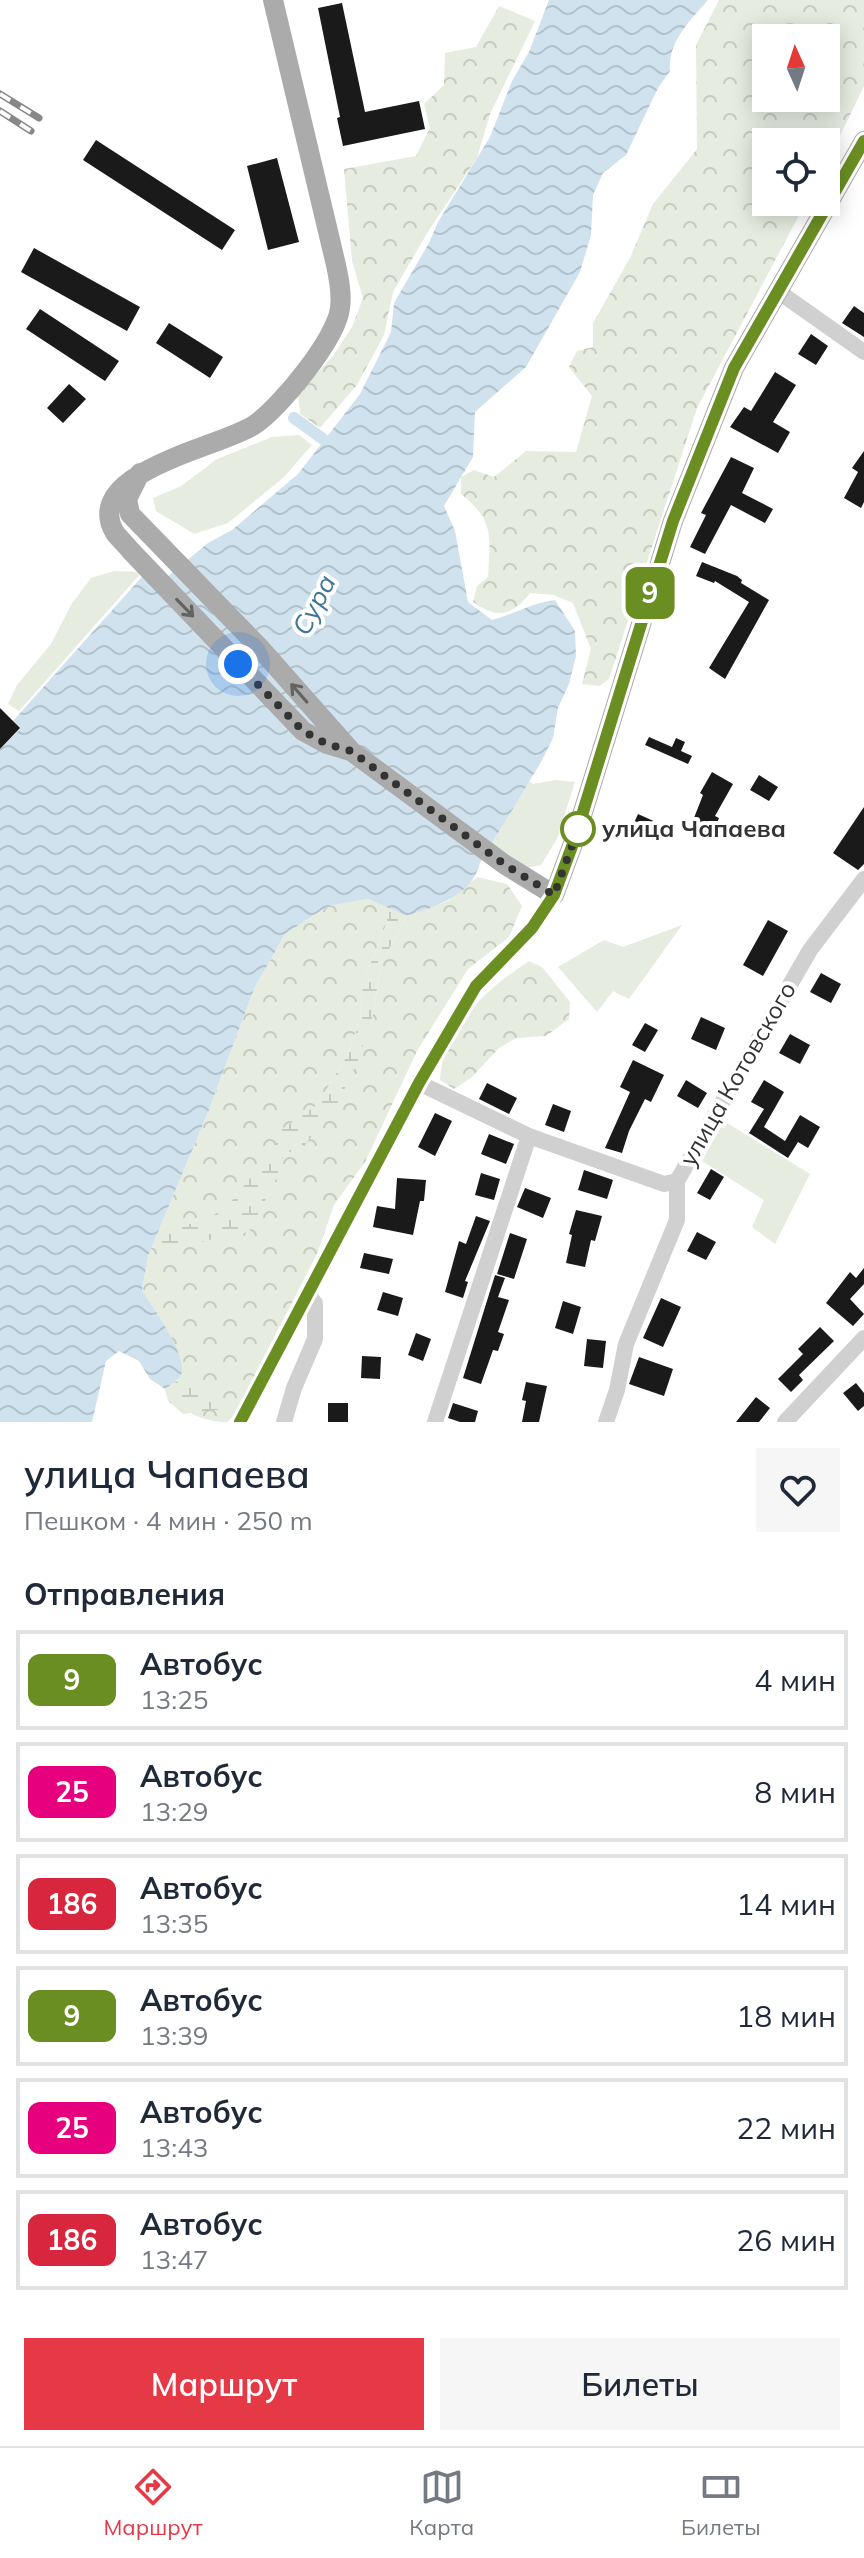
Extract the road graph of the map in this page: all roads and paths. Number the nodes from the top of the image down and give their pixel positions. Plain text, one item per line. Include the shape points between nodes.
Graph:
1 (273, 0) edge
2 (864, 141) edge
3 (779, 292) junction
4 (864, 352) edge
5 (140, 473) junction
6 (351, 751) junction
7 (864, 879) edge
8 (554, 895) junction
9 (419, 1083) junction
10 (529, 1136) junction
11 (677, 1181) junction
12 (307, 1294) junction
13 (864, 1338) edge
14 (240, 1422) edge
15 (284, 1422) edge
16 (435, 1422) edge
17 (606, 1422) edge
18 (785, 1422) edge

1 - 5 main road via 336,265 340,309 310,364 263,418
2 - 3 main road
3 - 4 street
3 - 8 main road via 734,368 673,521
6 -> 5 main road via 130,514 129,490
5 -> 6 main road via 122,486 111,506 112,526 303,731
6 - 8 main road
7 - 11 street, улица Котовского via 810,950
8 - 9 street via 532,928 476,986
9 - 10 street
9 - 12 street
10 - 11 street via 664,1184
10 - 16 street
11 - 17 street, улица Котовского via 677,1220 626,1344
12 - 14 street
12 - 15 street via 315,1303 315,1339
13 - 18 street

